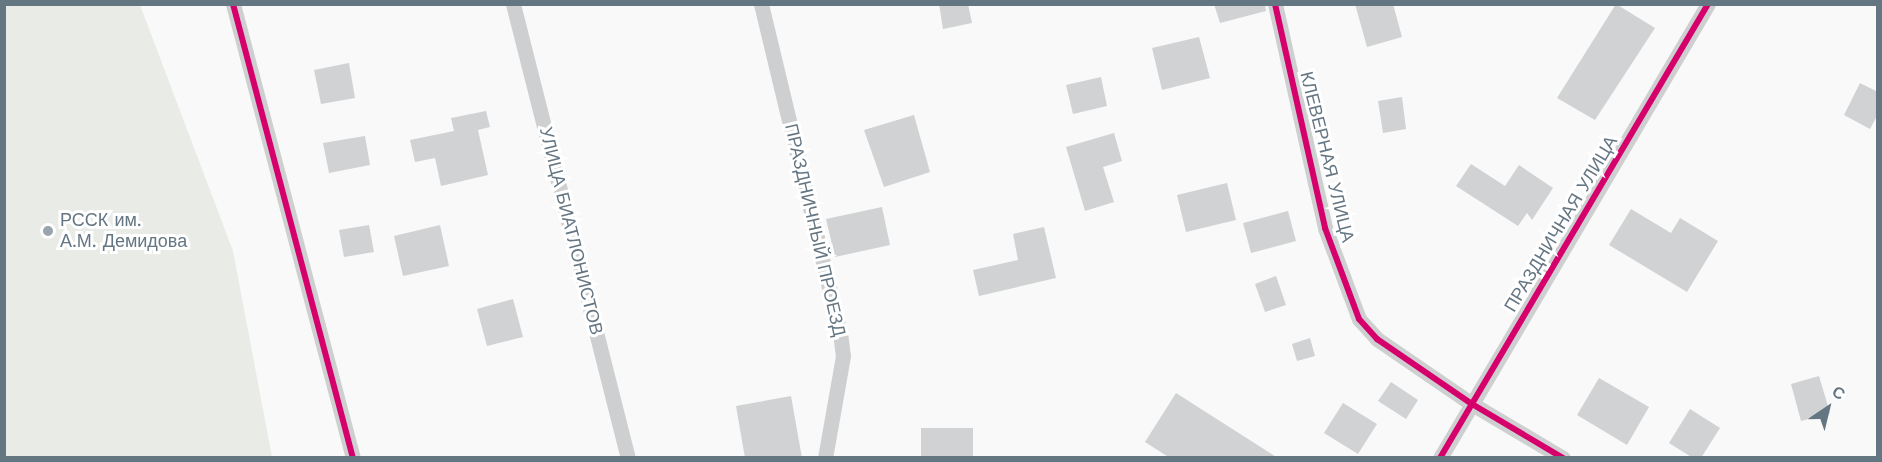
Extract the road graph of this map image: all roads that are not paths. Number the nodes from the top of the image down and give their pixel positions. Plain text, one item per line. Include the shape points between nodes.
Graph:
1 (233, 4) edge
2 (513, 4) edge
3 (761, 4) edge
4 (1275, 4) edge
5 (1708, 4) edge
6 (1472, 404) junction
7 (353, 458) edge
8 (628, 458) edge
9 (825, 458) edge
10 (1440, 458) edge
11 (1563, 458) edge

1 - 7 street
2 - 8 street, УЛИЦА БИАТЛОНИСТОВ
3 - 9 street, ПРАЗДНИЧНЫЙ ПРОЕЗД via 840,332 843,356
4 - 6 street, КЛЕВЕРНАЯ УЛИЦА via 1325,228 1359,319 1377,339
5 - 6 street, ПРАЗДНИЧНАЯ УЛИЦА
6 - 10 street, ПРАЗДНИЧНАЯ УЛИЦА
6 - 11 street, КЛЕВЕРНАЯ УЛИЦА

